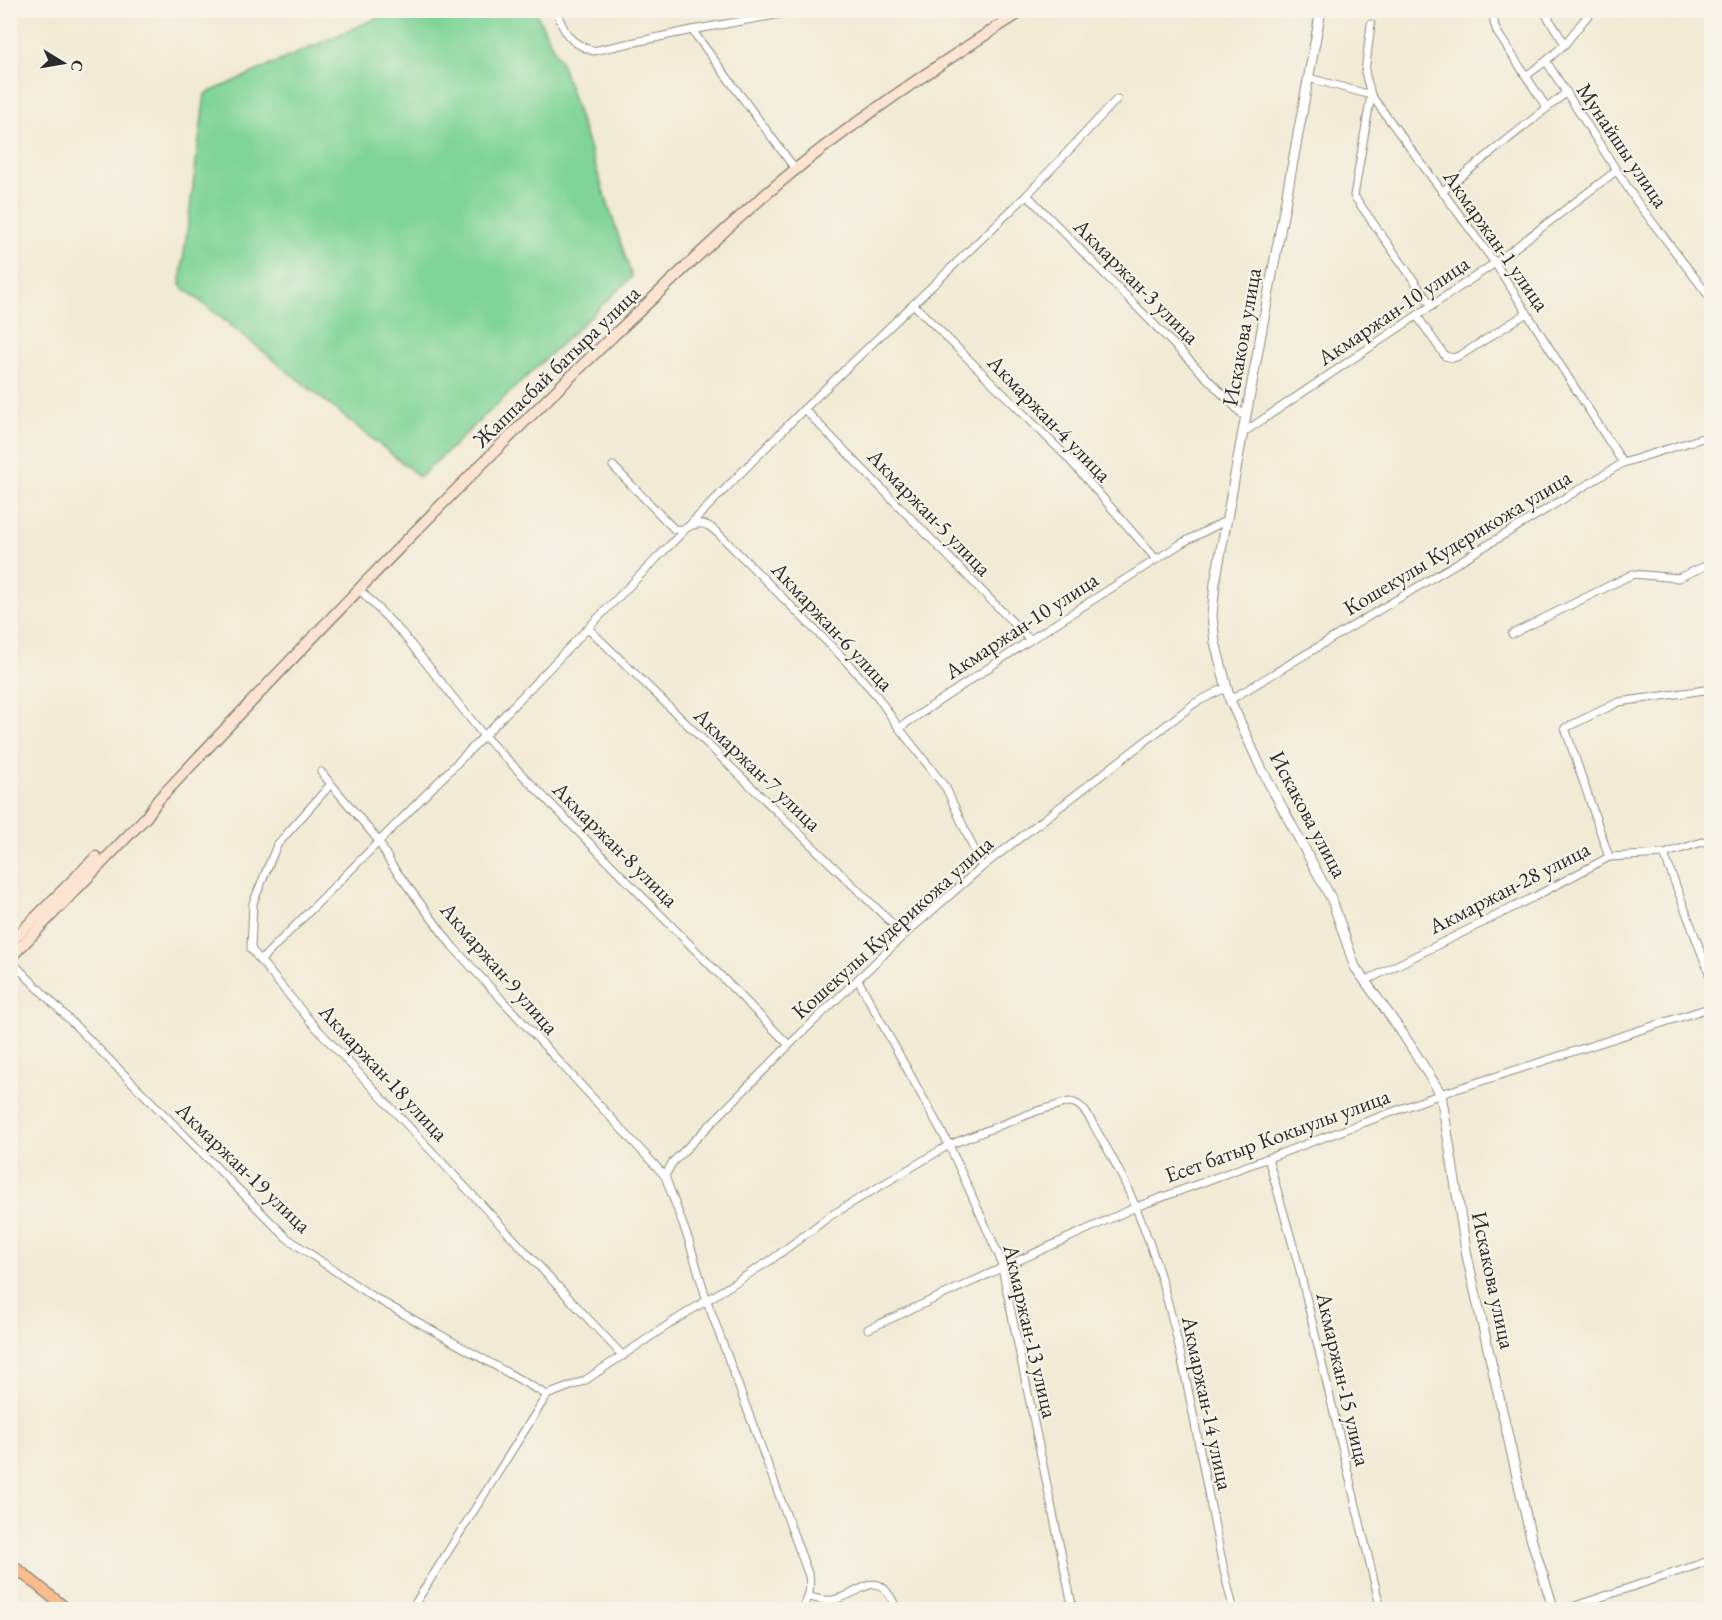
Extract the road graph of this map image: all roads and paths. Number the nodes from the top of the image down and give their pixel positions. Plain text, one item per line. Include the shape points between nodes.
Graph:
1 (555, 10) edge
2 (803, 10) edge
3 (1024, 10) edge
4 (1321, 10) edge
5 (1494, 10) edge
6 (1543, 10) edge
7 (1594, 10) edge
8 (1371, 24) dead end
9 (692, 30) junction
10 (1565, 44) junction
11 (1546, 61) junction
12 (1526, 76) junction
13 (1309, 78) junction
14 (1567, 92) junction
15 (1371, 95) junction
16 (1117, 99) dead end
17 (1547, 108) junction
18 (796, 170) junction
19 (1616, 171) junction
20 (1443, 191) junction
21 (1027, 195) junction
22 (1495, 263) junction
23 (1712, 300) edge
24 (914, 305) junction
25 (1432, 306) junction
26 (1527, 313) junction
27 (1418, 316) junction
28 (804, 409) junction
29 (1246, 418) junction
30 (1244, 432) junction
31 (1712, 435) edge
32 (1623, 463) junction
33 (613, 466) dead end
34 (1227, 520) junction
35 (684, 530) junction
36 (1156, 559) junction
37 (1712, 563) edge
38 (360, 590) junction
39 (588, 628) junction
40 (1512, 634) dead end
41 (1030, 640) junction
42 (1225, 688) junction
43 (1712, 689) edge
44 (1230, 700) junction
45 (898, 728) junction
46 (484, 736) junction
47 (321, 772) dead end
48 (331, 784) junction
49 (158, 800) junction
50 (1712, 839) edge
51 (378, 840) junction
52 (1664, 854) junction
53 (1609, 856) junction
54 (981, 867) junction
55 (904, 935) junction
56 (10, 943) edge
57 (10, 959) edge
58 (260, 961) junction
59 (858, 980) junction
60 (1365, 981) junction
61 (1712, 981) edge
62 (1712, 1007) edge
63 (789, 1045) junction
64 (1441, 1094) junction
65 (949, 1145) junction
66 (1268, 1158) junction
67 (665, 1176) junction
68 (1136, 1206) junction
69 (1002, 1269) junction
70 (707, 1300) junction
71 (868, 1329) dead end
72 (623, 1356) junction
73 (546, 1395) junction
74 (1712, 1560) edge
75 (10, 1563) edge
76 (808, 1596) junction
77 (68, 1610) edge
78 (411, 1610) edge
79 (802, 1610) edge
80 (897, 1610) edge
81 (1073, 1610) edge
82 (1234, 1610) edge
83 (1381, 1610) edge
84 (1554, 1610) edge
85 (1563, 1610) edge

1 - 9 street via 566,35 593,51
2 - 9 street
3 - 18 main road, Жаппасбай батыра улица via 947,58
4 - 13 street, Искакова улица
5 - 12 street via 1497,32
6 - 10 street
7 - 10 street
8 - 15 street via 1365,72
9 - 18 street
10 - 11 street
11 - 12 street
11 - 14 street, Мунайшы улица
12 - 17 street
13 - 15 street
13 - 29 street, Искакова улица
14 - 17 street
14 - 19 street, Мунайшы улица
15 - 20 street, Акмаржан-1 улица
15 - 25 street via 1354,196
16 - 21 street
17 - 20 street
18 - 38 main road, Жаппасбай батыра улица via 723,232 544,401
19 - 22 street, Акмаржан-10 улица
19 - 23 street, Мунайшы улица
20 - 22 street, Акмаржан-1 улица
21 - 24 street
21 - 29 street, Акмаржан-3 улица
22 - 25 street, Акмаржан-10 улица
22 - 26 street, Акмаржан-1 улица
24 - 28 street
24 - 36 street, Акмаржан-4 улица via 1066,457
25 - 27 street, Акмаржан-10 улица
26 - 27 street via 1453,358 1445,356
26 - 32 street, Акмаржан-1 улица
27 - 30 street, Акмаржан-10 улица
28 - 35 street
28 - 41 street, Акмаржан-5 улица
29 - 30 street, Искакова улица
30 - 34 street, Искакова улица
31 - 32 street, Кошекулы Кудерикожа улица
32 - 44 street, Кошекулы Кудерикожа улица
33 - 35 street via 674,529
34 - 36 street, Акмаржан-10 улица via 1206,528
34 - 42 street, Искакова улица via 1212,616
35 - 39 street
35 - 45 street, Акмаржан-6 улица via 698,524 708,526 724,539 844,659 877,696
36 - 41 street, Акмаржан-10 улица
37 - 40 street via 1678,578 1633,574
38 - 46 street, Акмаржан-8 улица via 426,661
38 - 49 main road, Жаппасбай батыра улица
39 - 46 street
39 - 55 street, Акмаржан-7 улица
41 - 45 street, Акмаржан-10 улица
42 - 44 street, Искакова улица
42 - 54 street, Кошекулы Кудерикожа улица via 1195,703
43 - 53 street via 1619,702 1565,728
44 - 60 street, Искакова улица via 1262,770 1332,900 1355,967
45 - 54 street, Акмаржан-6 улица via 946,788
46 - 51 street
46 - 63 street, Акмаржан-8 улица
47 - 48 street, Акмаржан-9 улица
48 - 51 street, Акмаржан-9 улица
48 - 58 street, Акмаржан-18 улица via 277,845 253,903 251,949
49 - 56 main road via 140,813
49 - 57 main road
50 - 52 street, Акмаржан-28 улица
51 - 58 street
51 - 67 street, Акмаржан-9 улица via 390,864 453,947
52 - 53 street, Акмаржан-28 улица
52 - 61 street
53 - 60 street, Акмаржан-28 улица
54 - 55 street, Кошекулы Кудерикожа улица
55 - 59 street, Кошекулы Кудерикожа улица
57 - 73 street, Акмаржан-19 улица via 287,1238 370,1295
58 - 72 street, Акмаржан-18 улица via 311,1022
59 - 63 street, Кошекулы Кудерикожа улица
59 - 65 street, Акмаржан-13 улица
60 - 64 street, Искакова улица
62 - 64 street, Есет батыр Кокыулы улица
63 - 67 street, Кошекулы Кудерикожа улица via 672,1163
64 - 66 street, Есет батыр Кокыулы улица
64 - 84 street, Искакова улица via 1467,1256 1531,1538
65 - 68 street, Акмаржан-14 улица via 1037,1111 1075,1102 1083,1108 1103,1142
65 - 69 street, Акмаржан-13 улица
65 - 70 street via 830,1216 771,1260
66 - 68 street, Есет батыр Кокыулы улица
66 - 83 street, Акмаржан-15 улица via 1298,1263
67 - 70 street
68 - 69 street, Есет батыр Кокыулы улица
68 - 82 street, Акмаржан-14 улица via 1173,1318
69 - 71 street, Есет батыр Кокыулы улица
69 - 81 street, Акмаржан-13 улица
70 - 72 street
70 - 76 street via 809,1576
72 - 73 street via 585,1381
73 - 78 street
74 - 85 street
75 - 77 main road
76 - 79 street
76 - 80 street via 831,1600 843,1598 865,1585 880,1585 890,1593

